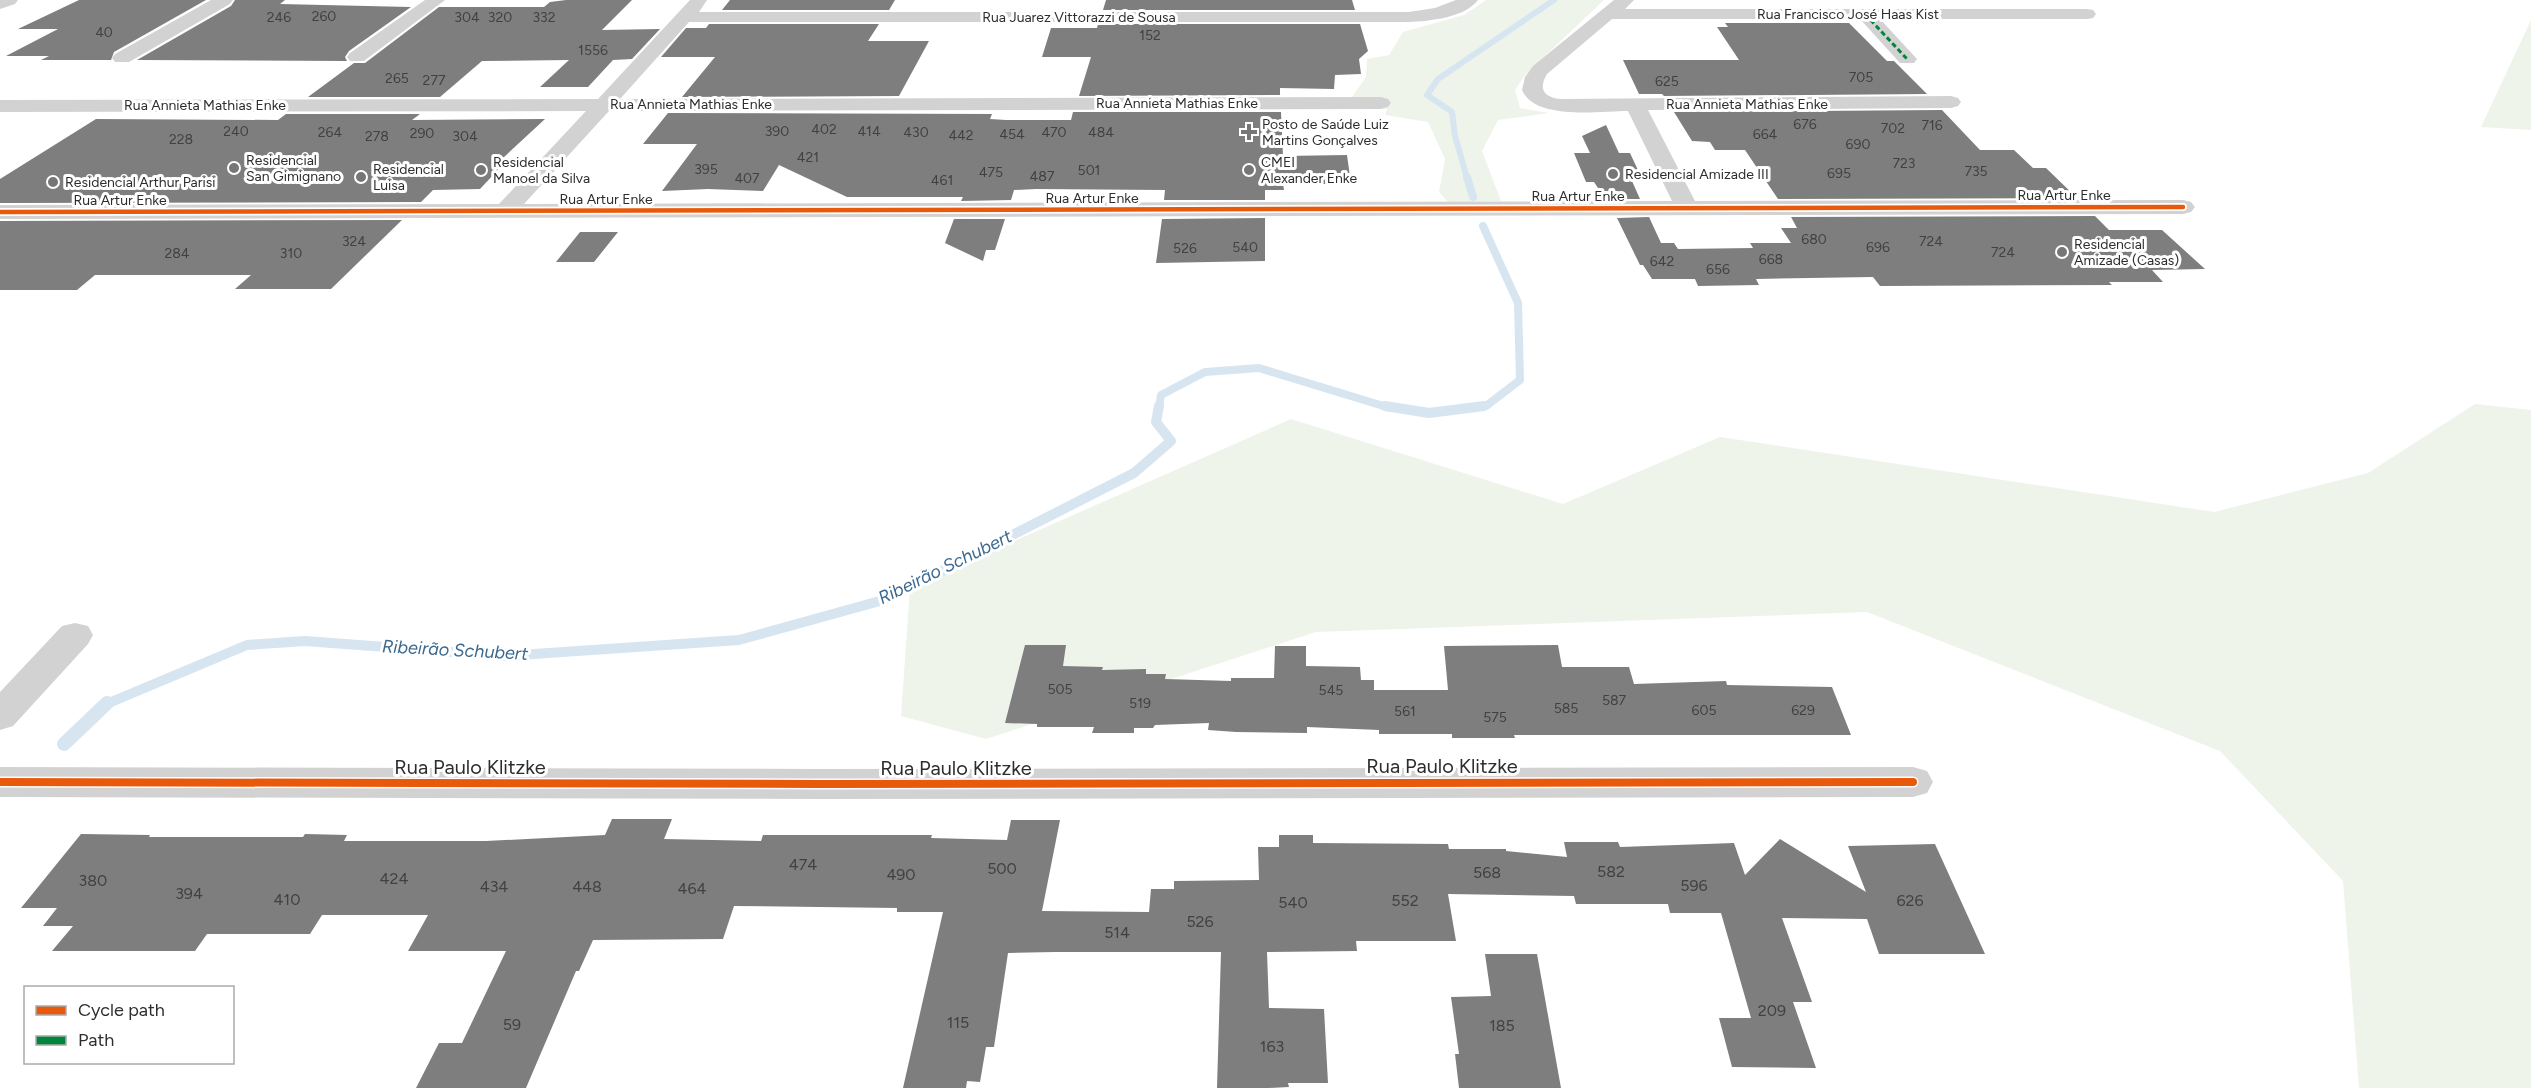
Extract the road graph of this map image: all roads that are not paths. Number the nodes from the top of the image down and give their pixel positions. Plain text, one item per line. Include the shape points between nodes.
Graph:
1 (9, 0) edge
2 (224, 0) edge
3 (436, 0) edge
4 (700, 0) edge
5 (1469, 0) edge
6 (1625, 0) edge
7 (0, 4) edge
8 (1608, 14) junction
9 (1865, 14) junction
10 (2087, 14) dead end
11 (684, 17) junction
12 (357, 57) dead end
13 (122, 58) dead end
14 (1907, 59) dead end
15 (1951, 102) dead end
16 (1381, 103) dead end
17 (1635, 104) junction
18 (602, 105) junction
19 (0, 106) edge
20 (2183, 207) dead end
21 (1687, 208) junction
22 (506, 211) junction
23 (0, 212) edge
24 (75, 635) dead end
25 (0, 716) edge
26 (0, 782) edge
27 (1913, 782) dead end

1 - 7 street
2 - 13 street
3 - 12 street
4 - 11 street
5 - 11 street, Rua Juarez Vittorazzi de Sousa via 1453,10 1409,17
6 - 8 street
8 - 9 street, Rua Francisco José Haas Kist
8 - 17 street, Rua Annieta Mathias Enke via 1540,70 1531,80 1530,89 1543,101 1560,105
9 - 10 street, Rua Francisco José Haas Kist
9 - 14 street
11 - 18 street
15 - 17 street, Rua Annieta Mathias Enke
16 - 18 street, Rua Annieta Mathias Enke
17 - 21 street
18 - 19 street, Rua Annieta Mathias Enke
18 - 22 street
20 - 21 street, Rua Artur Enke
21 - 22 street, Rua Artur Enke
22 - 23 street, Rua Artur Enke
24 - 25 street
26 - 27 street, Rua Paulo Klitzke

